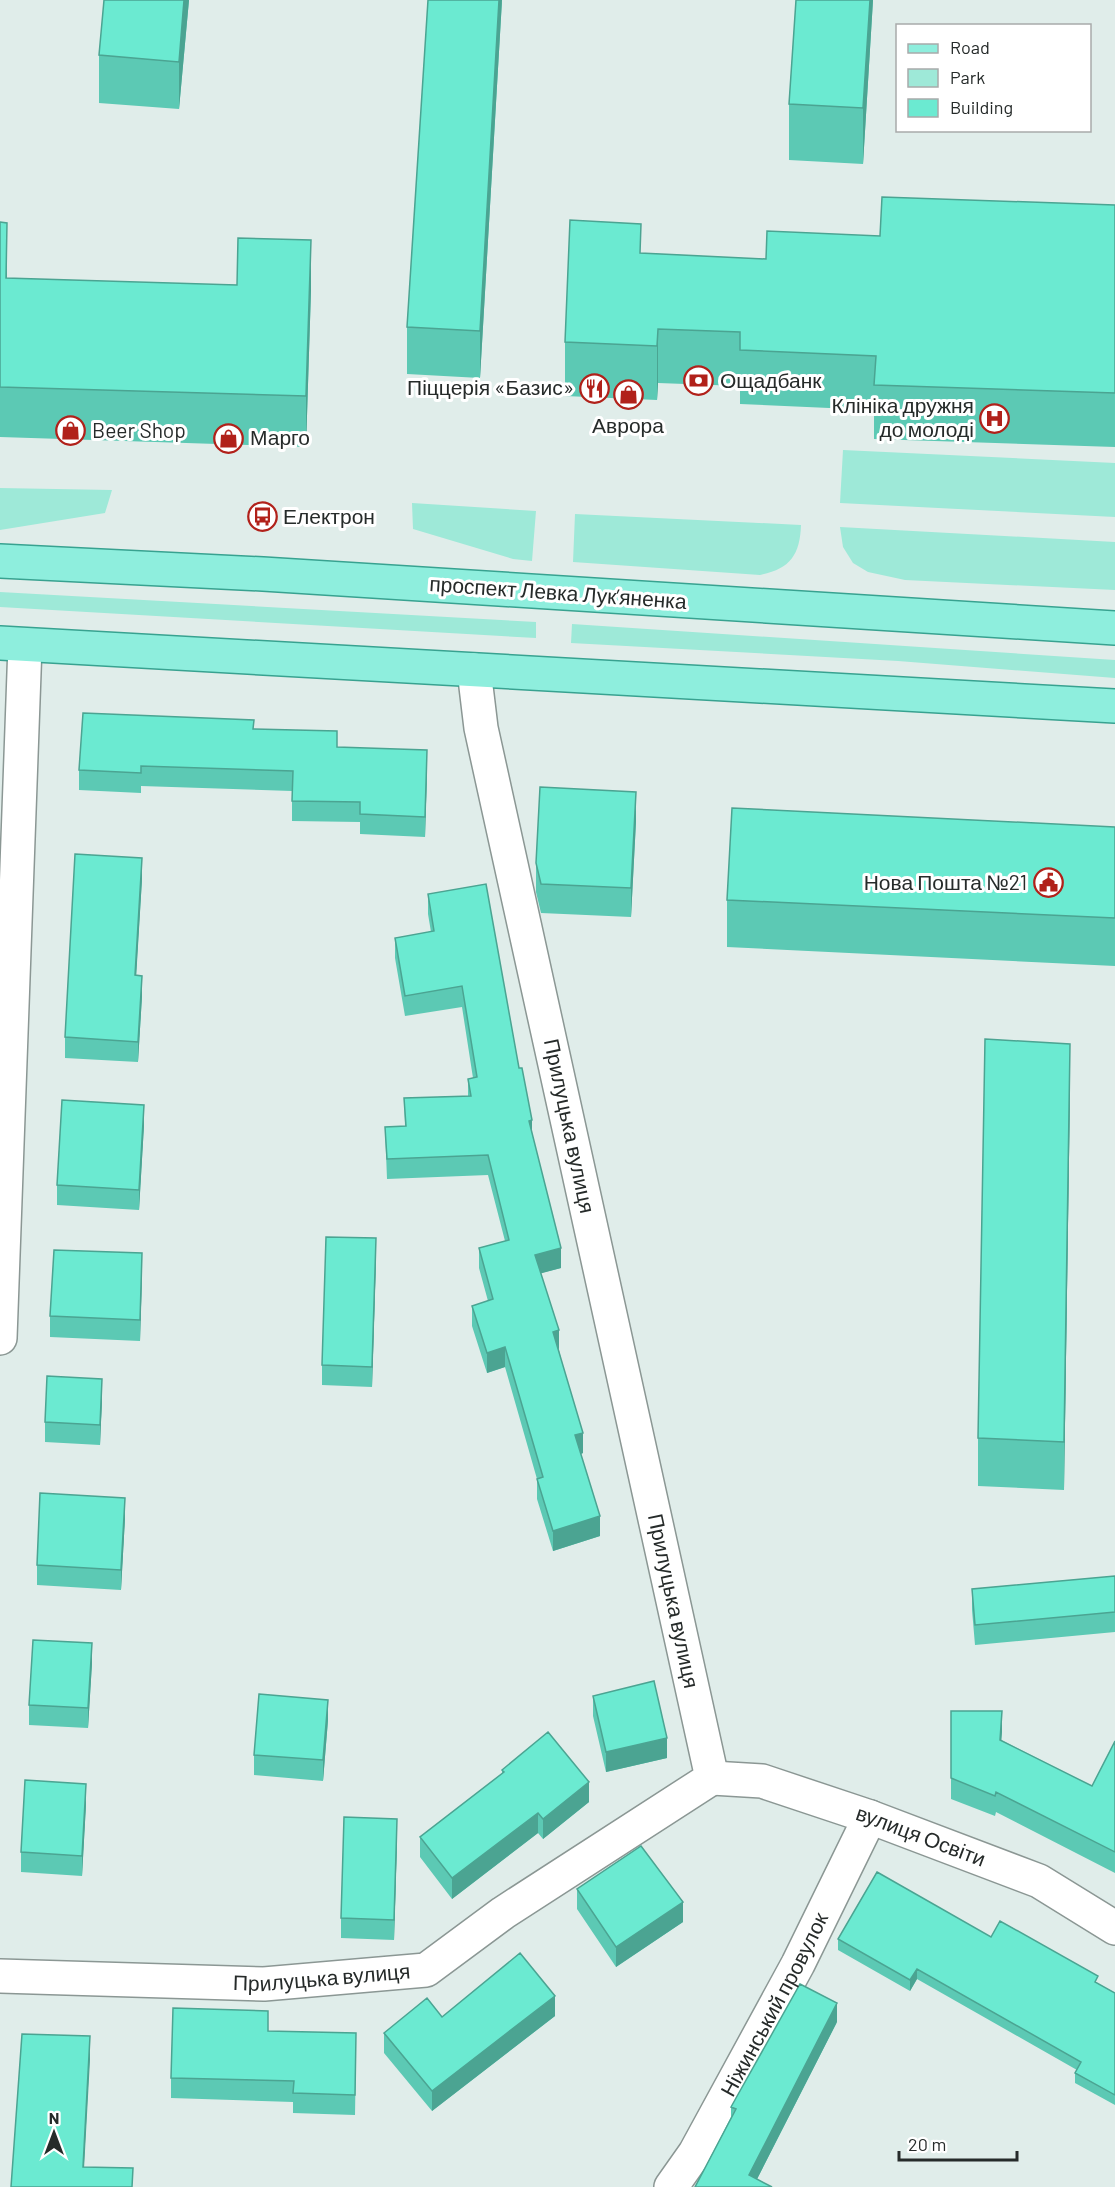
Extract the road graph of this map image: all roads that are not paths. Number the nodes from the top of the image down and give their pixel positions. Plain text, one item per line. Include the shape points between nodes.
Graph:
1 (0, 561) edge
2 (1115, 628) edge
3 (12, 644) edge
4 (474, 670) junction
5 (1115, 706) edge
6 (0, 1338) edge
7 (712, 1778) junction
8 (870, 1817) junction
9 (1115, 1928) edge
10 (0, 1976) edge
11 (671, 2187) edge

1 - 2 main road, проспект Левка Лукʼяненка
3 - 4 main road
3 - 6 street
4 - 5 main road
4 - 7 street, Прилуцька вулиця via 481,728
7 - 8 street, вулиця Освіти via 762,1781
7 - 10 street, Прилуцька вулиця via 503,1912 426,1970 264,1984
8 - 9 street, вулиця Освіти via 1040,1881
8 - 11 street, Ніжинський провулок via 798,1964 695,2153

